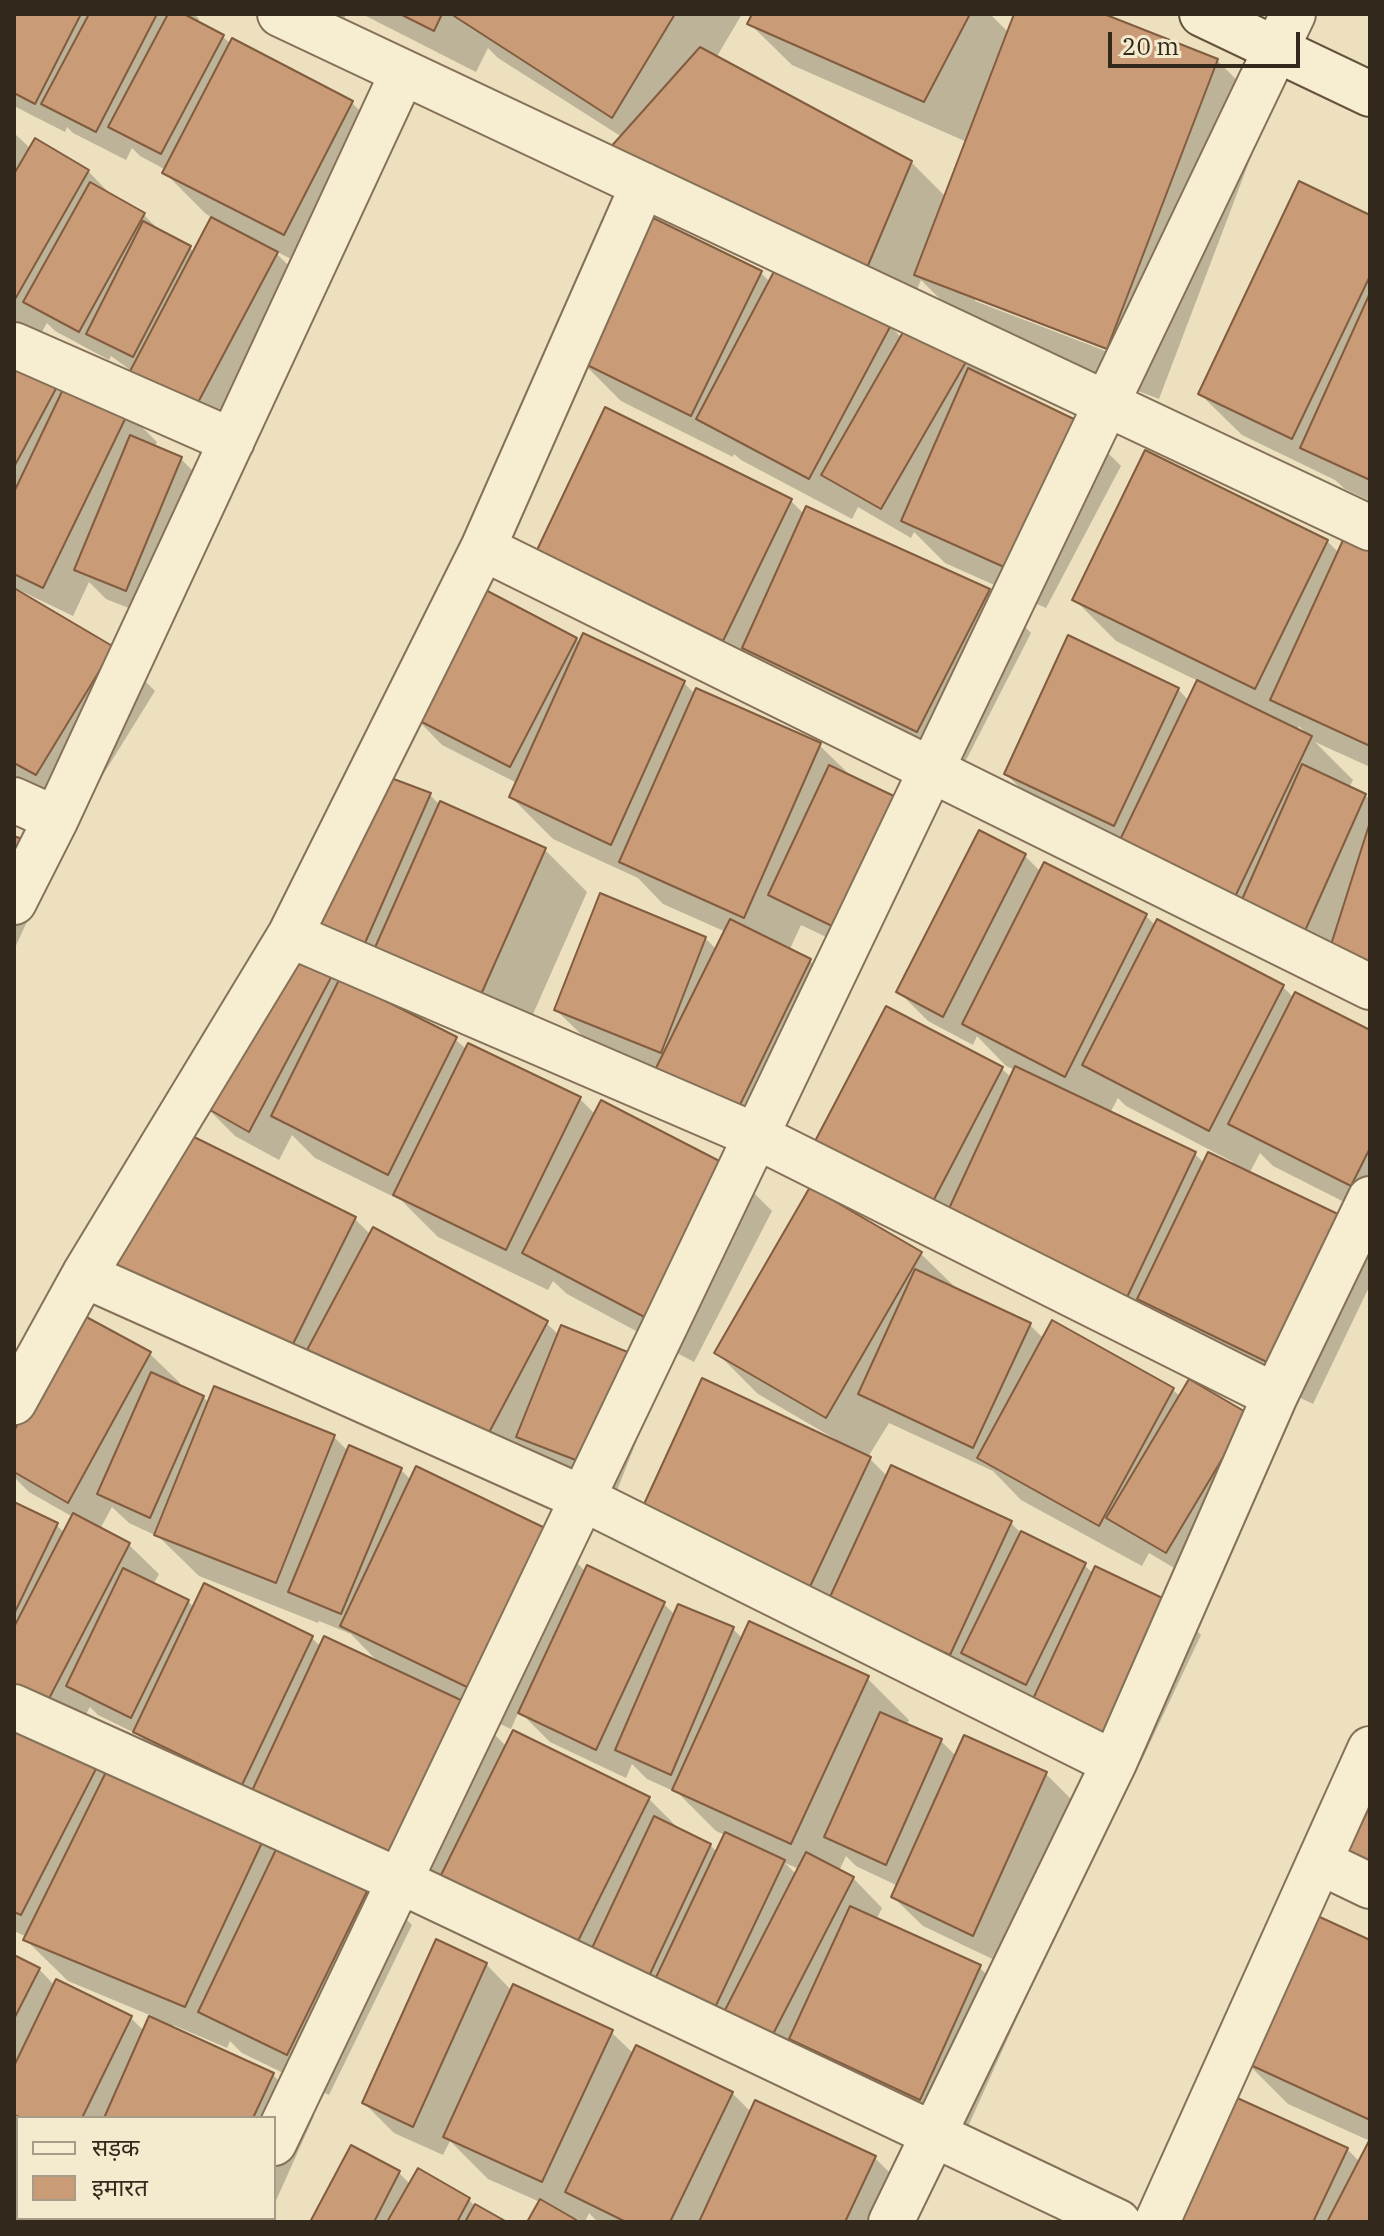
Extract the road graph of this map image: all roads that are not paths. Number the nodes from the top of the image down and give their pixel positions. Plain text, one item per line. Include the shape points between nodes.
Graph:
1 (280, 14) edge
2 (1202, 14) edge
3 (1284, 31) edge
4 (403, 72) junction
5 (1370, 94) edge
6 (643, 185) junction
7 (14, 345) edge
8 (1107, 403) junction
9 (232, 441) junction
10 (1370, 528) edge
11 (483, 548) junction
12 (931, 770) junction
13 (14, 800) edge
14 (56, 819) junction
15 (14, 902) edge
16 (290, 935) junction
17 (1370, 987) edge
18 (756, 1136) junction
19 (1370, 1199) edge
20 (84, 1275) junction
21 (1275, 1396) junction
22 (14, 1402) edge
23 (582, 1498) junction
24 (14, 1707) edge
25 (1370, 1749) edge
26 (1114, 1763) junction
27 (1320, 1862) junction
28 (400, 1881) junction
29 (1370, 1886) edge
30 (935, 2135) junction
31 (276, 2139) edge
32 (891, 2222) edge
33 (1118, 2222) edge
34 (1157, 2222) edge

1 - 4 street
2 - 3 street
3 - 5 street
3 - 8 street
4 - 6 street
4 - 9 street
6 - 8 street
6 - 11 street
7 - 9 street
8 - 10 street
8 - 12 street
9 - 14 street
11 - 12 street
11 - 16 street
12 - 17 street
12 - 18 street
13 - 14 street
14 - 15 street
16 - 18 street
16 - 20 street
18 - 21 street
18 - 23 street
19 - 21 street
20 - 22 street
20 - 23 street
21 - 26 street
23 - 26 street
23 - 28 street
24 - 28 street
25 - 27 street
26 - 30 street
27 - 29 street
27 - 34 street
28 - 30 street
28 - 31 street
30 - 32 street
30 - 33 street

